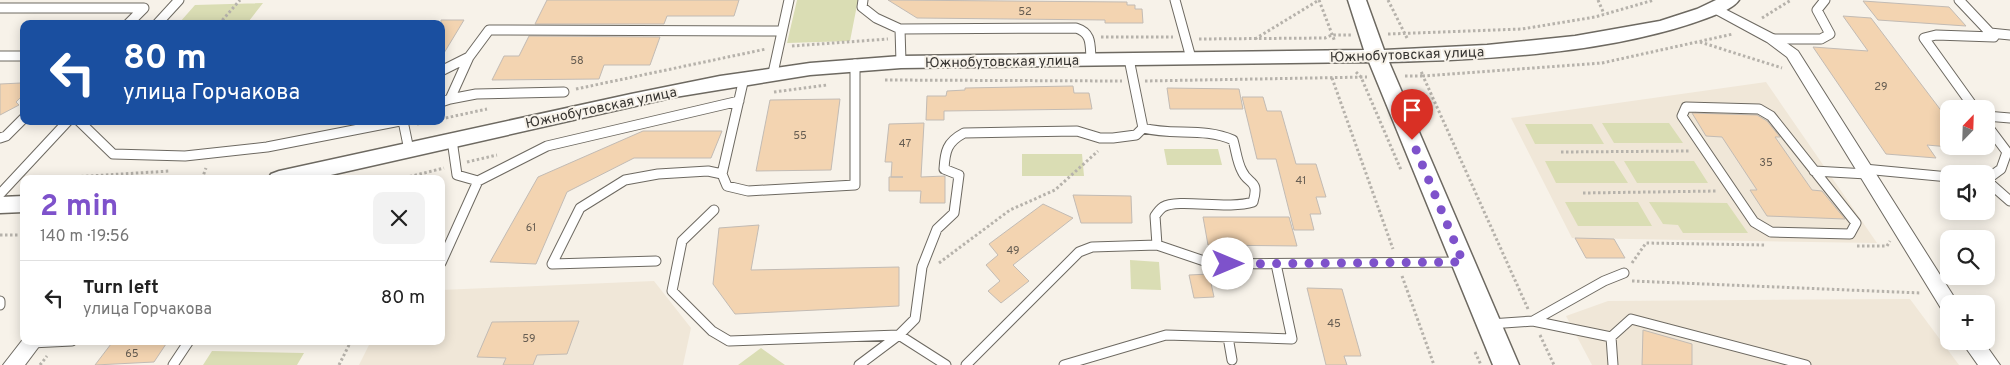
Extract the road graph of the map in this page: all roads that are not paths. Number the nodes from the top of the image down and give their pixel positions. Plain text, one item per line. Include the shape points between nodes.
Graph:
1 (179, 0) edge
2 (789, 0) edge
3 (863, 0) edge
4 (1175, 0) edge
5 (1357, 0) edge
6 (1825, 0) edge
7 (1959, 0) edge
8 (1724, 2) edge
9 (0, 8) edge
10 (132, 20) edge
11 (160, 20) edge
12 (900, 30) junction
13 (782, 31) junction
14 (1990, 33) junction
15 (2010, 34) edge
16 (1772, 39) junction
17 (1376, 55) junction
18 (0, 56) edge
19 (20, 56) edge
20 (468, 57) junction
21 (1191, 58) junction
22 (1091, 59) junction
23 (1129, 59) junction
24 (900, 62) junction
25 (445, 69) edge
26 (855, 72) junction
27 (773, 73) junction
28 (564, 92) dead end
29 (741, 92) junction
30 (1968, 100) edge
31 (446, 101) edge
32 (1995, 117) edge
33 (2010, 118) edge
34 (20, 122) edge
35 (64, 125) edge
36 (83, 125) edge
37 (381, 125) edge
38 (403, 125) edge
39 (1143, 128) junction
40 (1995, 135) edge
41 (0, 138) edge
42 (452, 140) junction
43 (409, 150) junction
44 (1814, 171) junction
45 (1865, 171) junction
46 (722, 174) junction
47 (297, 175) edge
48 (1940, 176) edge
49 (478, 181) junction
50 (0, 194) edge
51 (2010, 201) edge
52 (20, 204) edge
53 (0, 205) edge
54 (714, 210) dead end
55 (1157, 245) junction
56 (445, 254) edge
57 (656, 261) dead end
58 (1463, 262) junction
59 (1276, 264) junction
60 (1624, 273) road end
61 (1942, 295) edge
62 (1533, 321) junction
63 (1489, 324) junction
64 (899, 335) junction
65 (1228, 337) junction
66 (1611, 337) junction
67 (30, 345) edge
68 (186, 345) edge
69 (1978, 350) edge
70 (1232, 360) dead end
71 (13, 365) edge
72 (173, 365) edge
73 (859, 365) edge
74 (946, 365) edge
75 (966, 365) edge
76 (1064, 365) edge
77 (1506, 365) edge
78 (1613, 365) edge
79 (1806, 365) edge
80 (1990, 365) edge

1 - 11 lane
2 - 13 lane
3 - 12 lane via 862,6 876,18
4 - 21 lane
5 - 17 street
6 - 16 lane via 1817,10 1830,34 1821,39
7 - 14 lane
8 - 16 street via 1750,27
8 - 17 street, Южнобутовская улица via 1652,29 1579,43 1482,52
9 - 10 lane via 144,8
12 - 22 lane via 1076,28 1085,31 1089,37
12 - 24 lane
13 - 20 lane via 488,30
13 - 27 lane
14 - 15 lane
14 - 30 lane via 1994,37 1989,39 1936,35 1924,38
16 - 45 street via 1792,54
17 - 21 street, Южнобутовская улица
17 - 58 street
18 - 19 lane
20 - 25 lane
20 - 31 lane
21 - 23 street, Южнобутовская улица
22 - 23 street, Южнобутовская улица
22 - 24 street, Южнобутовская улица
23 - 39 lane
24 - 26 street, Южнобутовская улица
26 - 27 street, Южнобутовская улица
26 - 46 lane via 856,185 748,191 727,186
27 - 29 street, Южнобутовская улица
28 - 31 lane via 476,94
29 - 42 street, Южнобутовская улица via 641,97
29 - 46 lane
29 - 49 lane via 547,146
32 - 33 lane
34 - 41 lane
35 - 50 lane
36 - 37 lane via 113,154 185,156 267,147
38 - 43 lane
39 - 55 lane via 1156,133 1224,135 1233,140 1242,173 1252,181 1256,192 1253,202 1242,207 1163,207 1155,216
39 - 64 lane via 1136,135 1113,138 1077,132 964,133 951,139 945,147 944,169 959,175 954,213 937,229 922,266 915,319
40 - 51 lane via 2008,152 2003,166 1994,177 1986,180
42 - 43 street, Южнобутовская улица
42 - 49 lane via 457,175
43 - 47 street, Южнобутовская улица
44 - 44 lane via 1771,116 1759,108 1686,107 1682,116 1754,222 1771,232 1850,234 1856,223
44 - 45 lane
45 - 48 lane
45 - 61 street
46 - 57 lane via 658,174 625,180 580,208 552,264
49 - 56 lane
52 - 53 street
54 - 64 lane via 682,242 672,290 712,331 728,341
55 - 59 lane via 1213,264
55 - 75 lane via 1092,247 1079,252
58 - 59 lane
58 - 63 street
59 - 65 lane via 1292,338
60 - 62 lane
62 - 63 lane
62 - 66 lane
63 - 77 street
64 - 73 lane
64 - 74 lane
65 - 70 lane
65 - 76 lane via 1166,335
66 - 78 lane
66 - 79 lane via 1631,319
67 - 71 street
68 - 72 lane
69 - 80 street

